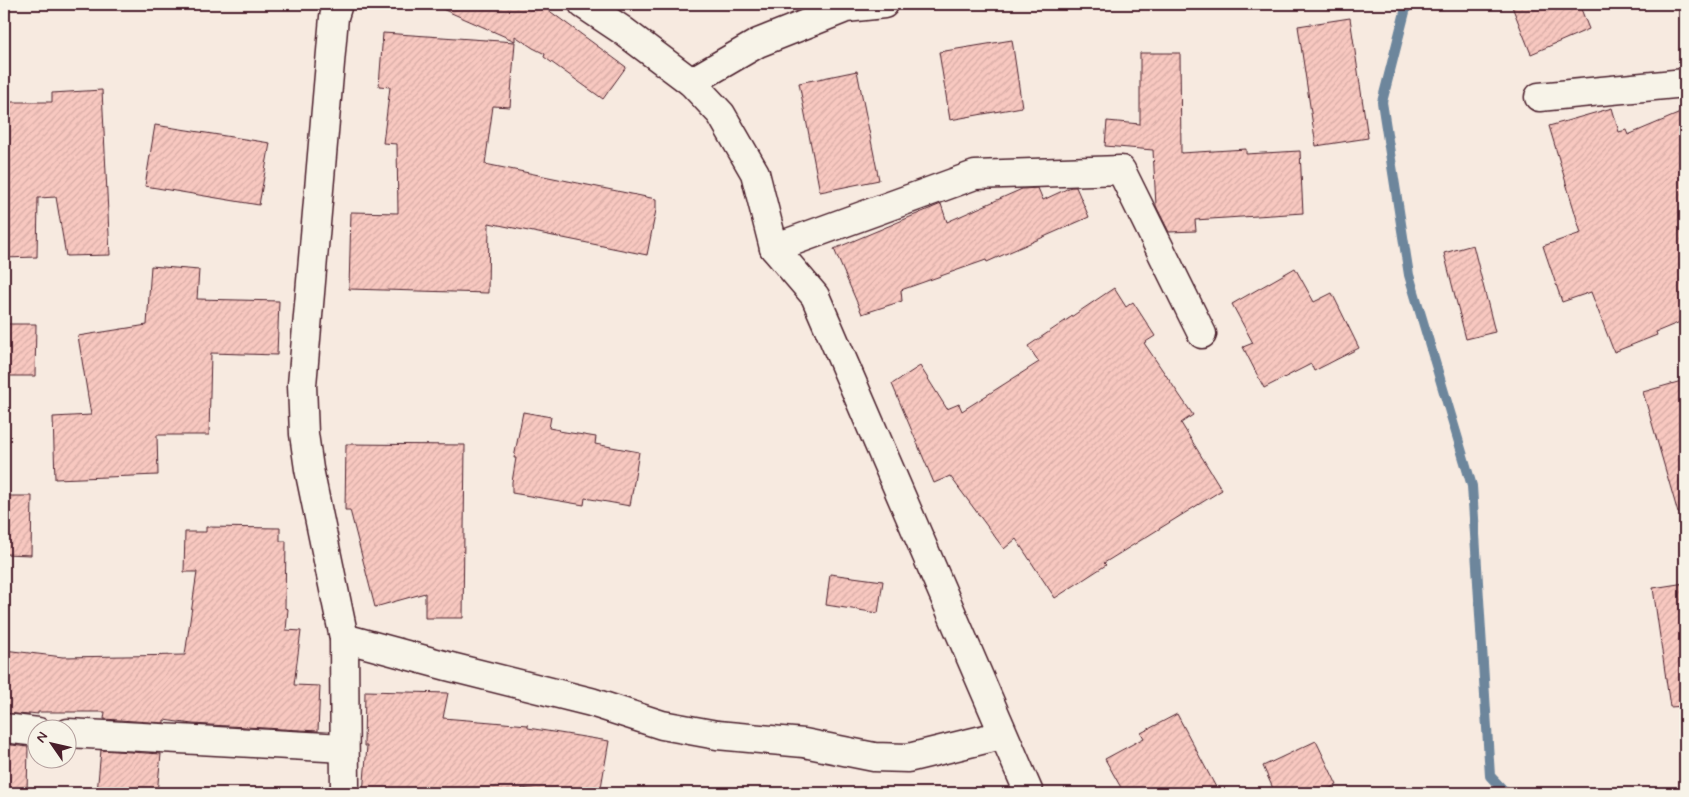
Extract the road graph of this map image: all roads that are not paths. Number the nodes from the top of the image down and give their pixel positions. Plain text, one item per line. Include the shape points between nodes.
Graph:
1 (338, 4) edge
2 (583, 4) edge
3 (884, 4) edge
4 (691, 82) junction
5 (1685, 83) edge
6 (1540, 97) dead end
7 (774, 248) junction
8 (1202, 334) dead end
9 (344, 638) junction
10 (4, 728) edge
11 (28, 731) edge
12 (78, 734) edge
13 (1002, 734) junction
14 (344, 748) junction
15 (345, 793) edge
16 (1029, 793) edge

1 - 9 street via 334,17 302,384 309,470
2 - 4 street
3 - 4 street via 846,8 758,43
4 - 7 street via 720,114 756,173
5 - 6 street
7 - 8 street via 975,175 1121,170
7 - 13 street via 815,296
9 - 13 street via 591,702 662,725 717,735 804,743 874,757 908,758
9 - 14 street
10 - 11 street
12 - 14 street
13 - 16 street
14 - 15 street

